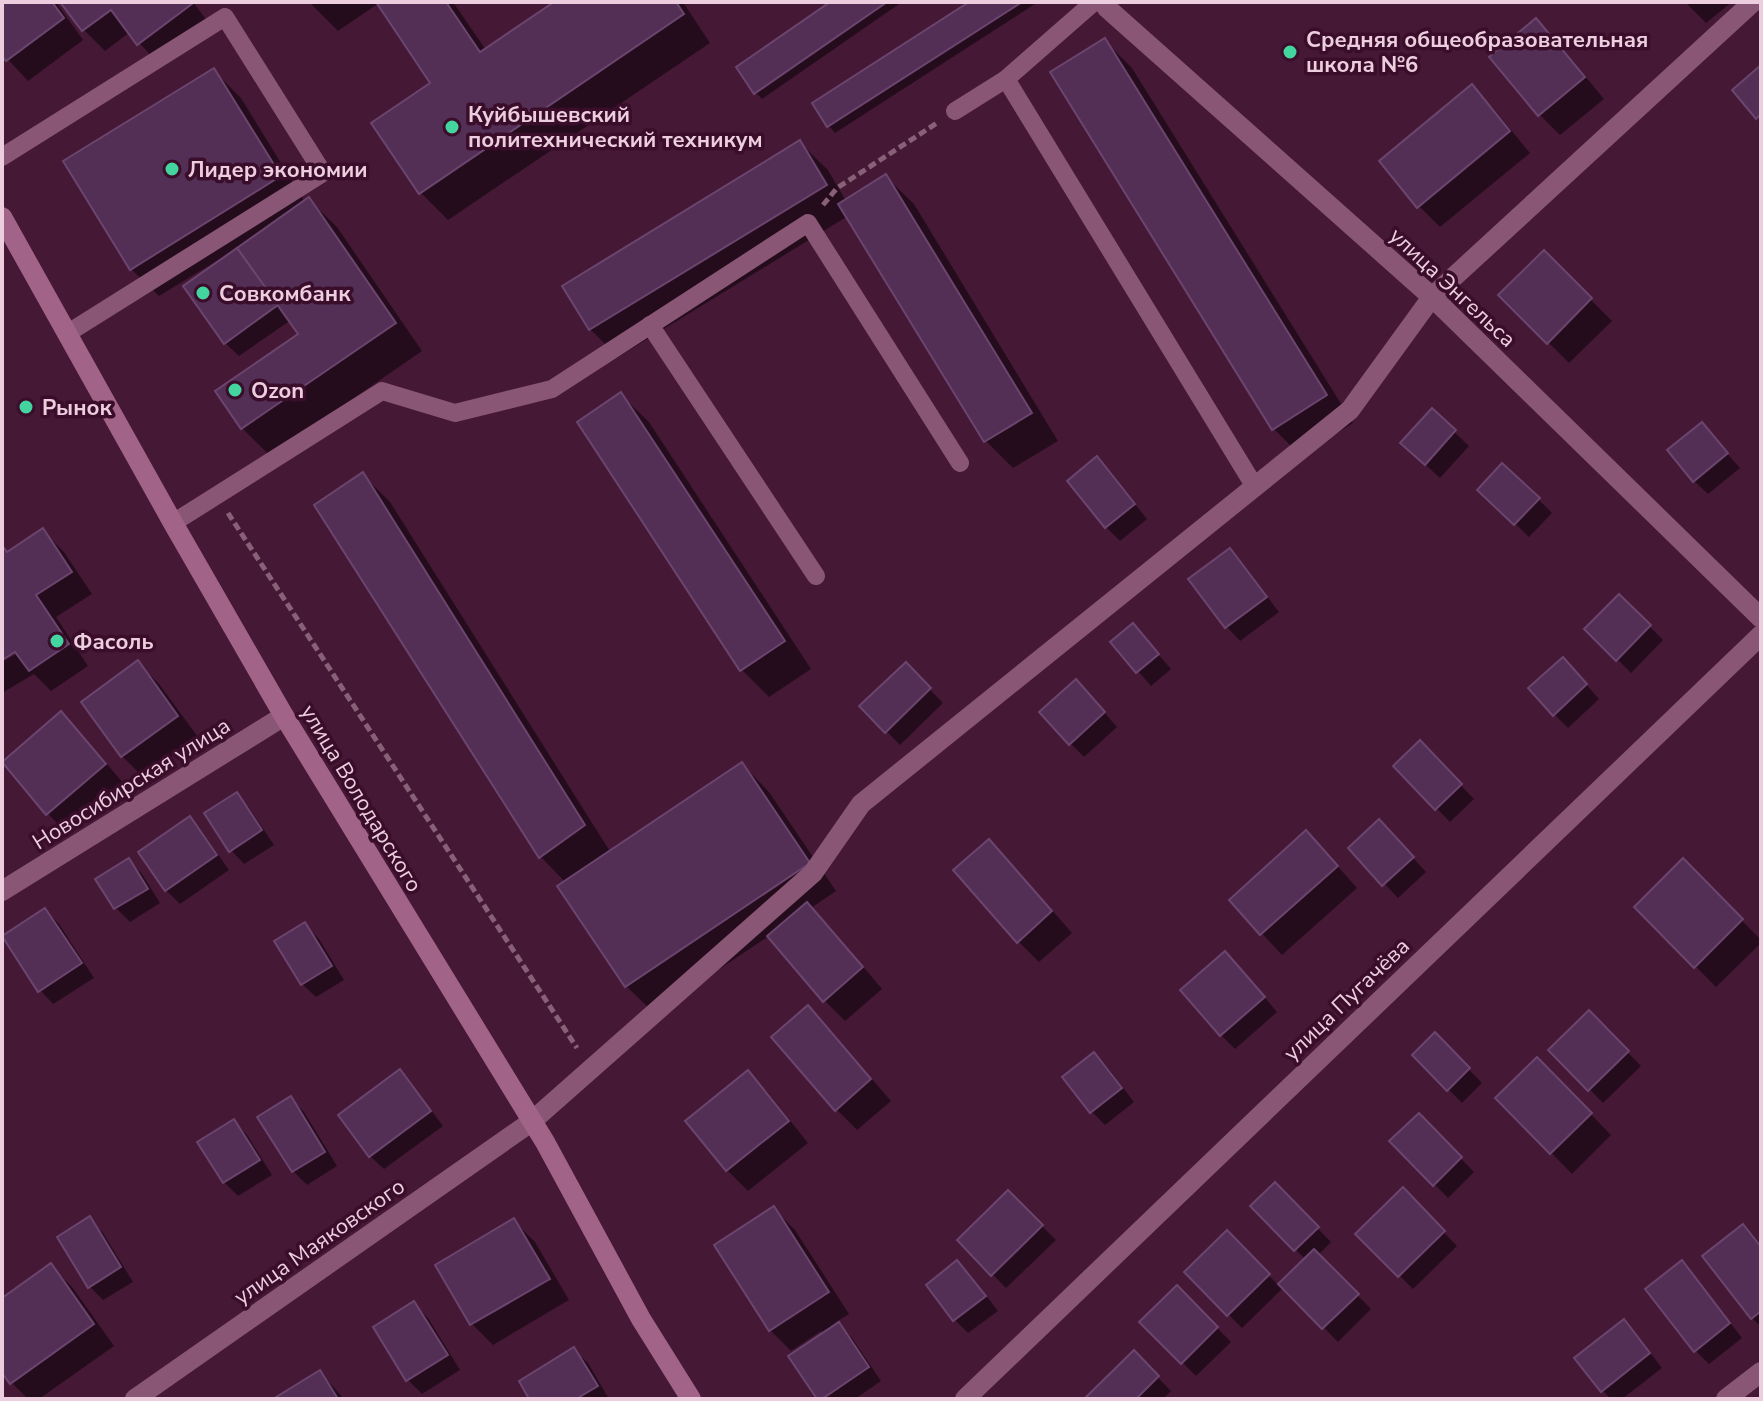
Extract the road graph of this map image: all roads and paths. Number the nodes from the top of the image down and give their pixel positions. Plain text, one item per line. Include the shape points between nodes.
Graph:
1 (1094, 2) edge
2 (1103, 2) edge
3 (1753, 2) edge
4 (1006, 79) junction
5 (955, 111) joint
6 (2, 157) edge
7 (2, 217) edge
8 (808, 223) junction
9 (1432, 297) junction
10 (650, 325) junction
11 (68, 333) junction
12 (960, 463) dead end
13 (1255, 487) junction
14 (217, 496) junction
15 (173, 523) junction
16 (816, 576) dead end
17 (1761, 618) edge
18 (1761, 635) edge
19 (284, 716) junction
20 (2, 891) edge
21 (590, 1069) junction
22 (531, 1122) junction
23 (1761, 1372) edge
24 (135, 1399) edge
25 (691, 1399) edge
26 (965, 1399) edge
27 (1726, 1399) edge

1 - 4 lane
2 - 9 street, улица Энгельса
3 - 9 street, улица Маяковского
4 - 5 lane
4 - 13 lane
5 - 8 path via 837,188
6 - 11 lane via 225,17 323,173
7 - 11 main road, улица Володарского
8 - 10 lane
8 - 12 lane
9 - 13 street, улица Маяковского via 1350,410
9 - 17 street, улица Энгельса
10 - 14 lane via 552,389 469,410 455,413 382,391
10 - 16 lane
11 - 15 main road, улица Володарского
13 - 21 street, улица Маяковского via 861,804 813,873
14 - 15 lane
14 - 21 path
15 - 19 main road, улица Володарского
18 - 26 street, улица Пугачёва
19 - 20 street, Новосибирская улица
19 - 22 main road, улица Володарского
21 - 22 street, улица Маяковского
22 - 24 street, улица Маяковского
22 - 25 main road, улица Володарского
23 - 27 street

